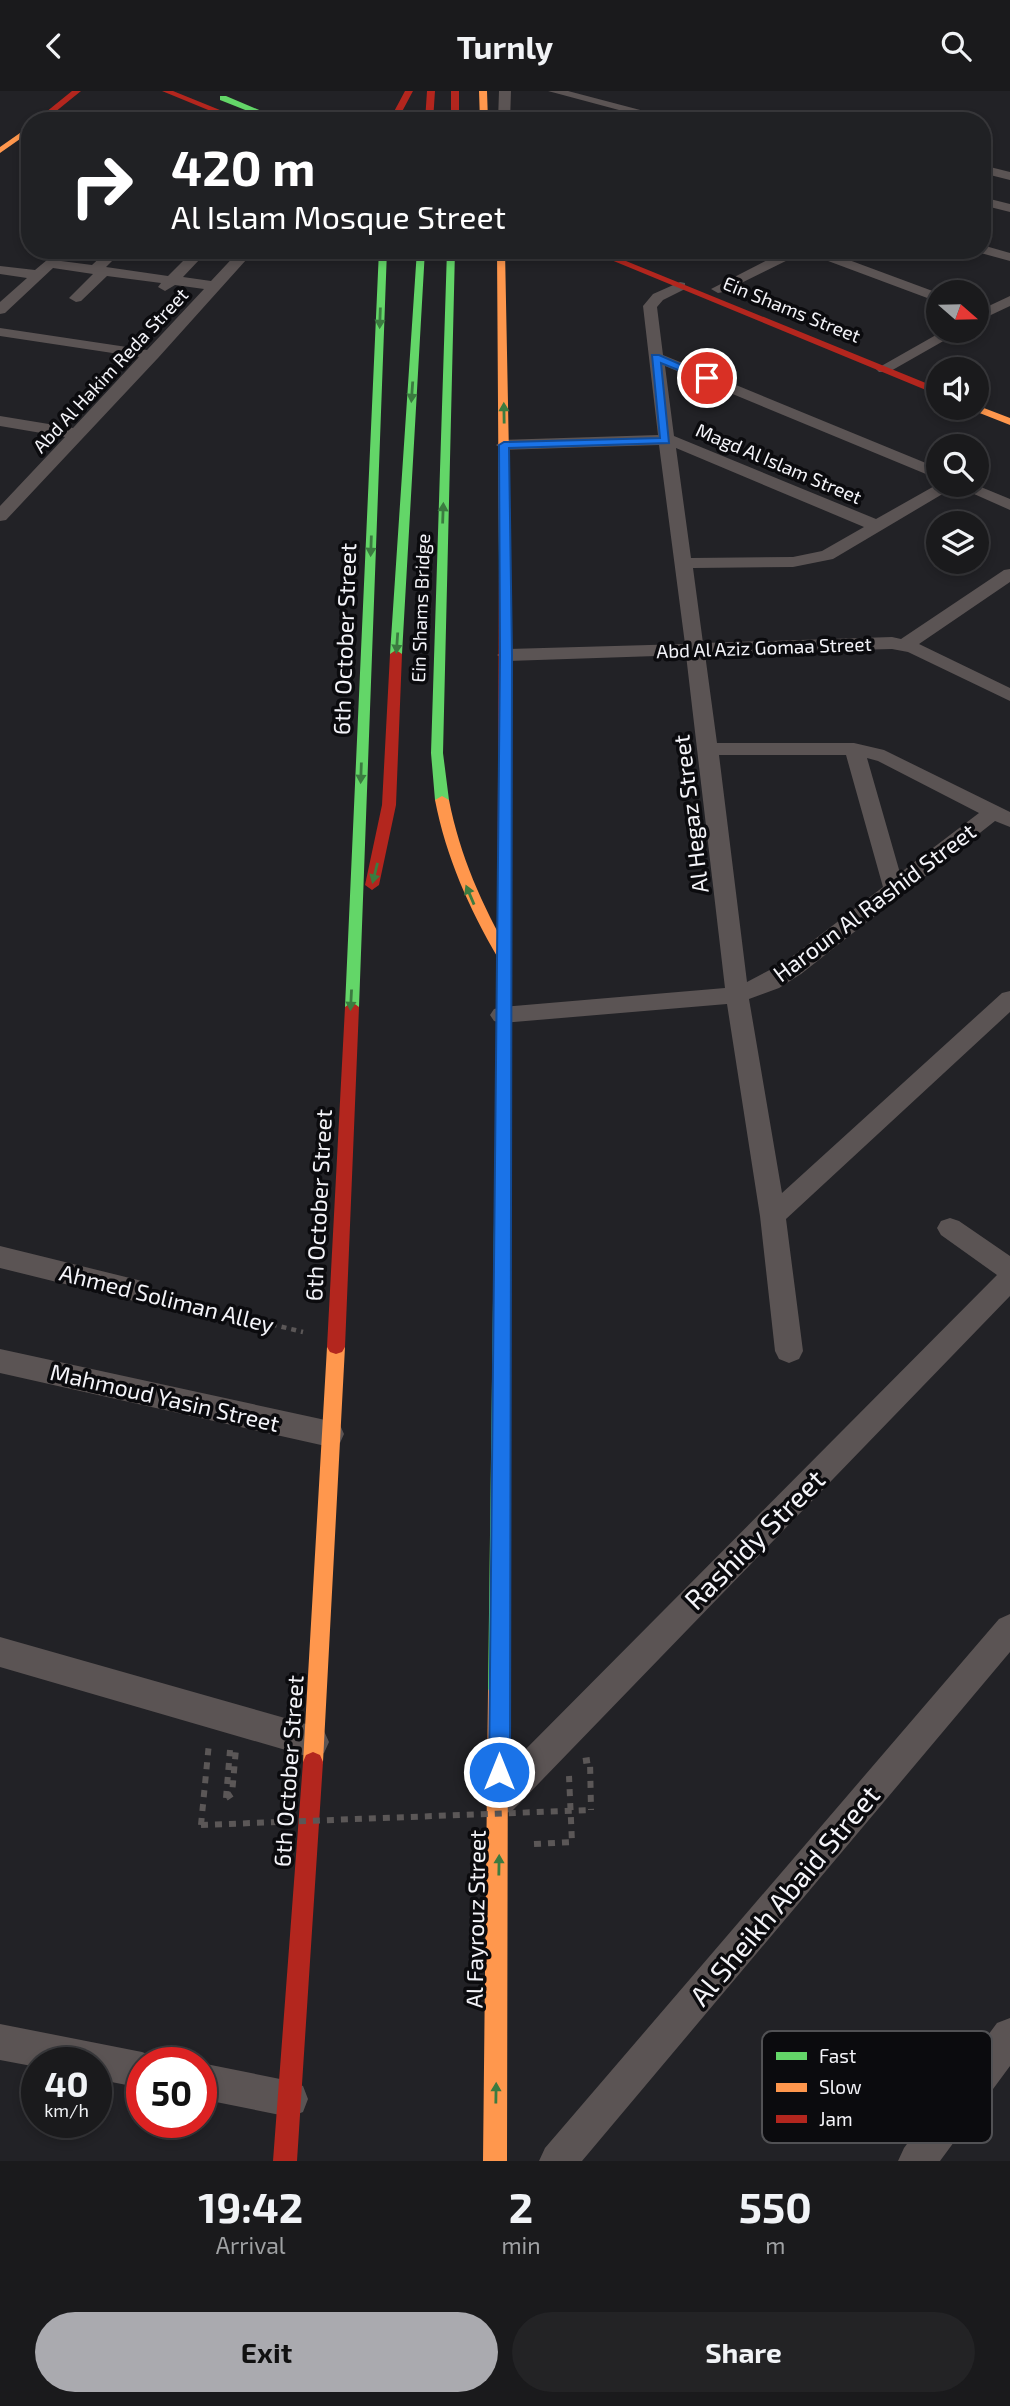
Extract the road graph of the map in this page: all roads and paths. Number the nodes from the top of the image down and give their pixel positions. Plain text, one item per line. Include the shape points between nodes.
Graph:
1 (77, 91) edge
2 (166, 91) edge
3 (206, 91) edge
4 (388, 91) edge
5 (409, 91) edge
6 (431, 91) edge
7 (456, 91) edge
8 (483, 91) edge
9 (505, 91) edge
10 (554, 91) edge
11 (605, 103) junction
12 (50, 112) edge
13 (220, 112) edge
14 (258, 112) edge
15 (390, 112) edge
16 (396, 112) edge
17 (430, 112) edge
18 (455, 112) edge
19 (483, 112) edge
20 (504, 112) edge
21 (606, 112) edge
22 (640, 112) edge
23 (21, 134) edge
24 (2, 147) edge
25 (991, 171) edge
26 (1010, 176) edge
27 (991, 252) edge
28 (1010, 257) edge
29 (56, 259) edge
30 (109, 259) edge
31 (193, 259) dead end
32 (240, 259) edge
33 (383, 259) edge
34 (420, 259) edge
35 (451, 259) edge
36 (501, 259) edge
37 (613, 259) edge
38 (658, 259) edge
39 (780, 259) edge
40 (833, 259) edge
41 (51, 264) junction
42 (0, 270) edge
43 (100, 270) junction
44 (39, 275) junction
45 (171, 280) junction
46 (215, 286) junction
47 (680, 286) junction
48 (718, 289) junction
49 (161, 293) dead end
50 (926, 294) edge
51 (76, 298) dead end
52 (1010, 300) edge
53 (0, 310) edge
54 (989, 310) edge
55 (0, 332) edge
56 (932, 343) edge
57 (153, 355) junction
58 (656, 357) junction
59 (890, 366) junction
60 (926, 376) edge
61 (926, 386) edge
62 (989, 399) edge
63 (1010, 408) edge
64 (989, 413) edge
65 (0, 421) edge
66 (1010, 422) edge
67 (78, 434) junction
68 (665, 439) junction
69 (504, 445) junction
70 (926, 469) edge
71 (989, 496) edge
72 (927, 497) edge
73 (1010, 505) edge
74 (0, 516) edge
75 (877, 526) junction
76 (683, 563) junction
77 (1005, 582) edge
78 (905, 645) junction
79 (694, 649) junction
80 (506, 655) junction
81 (1010, 695) edge
82 (708, 749) junction
83 (854, 749) junction
84 (1002, 816) edge
85 (894, 889) junction
86 (353, 952) junction
87 (503, 954) junction
88 (737, 995) junction
89 (1010, 999) edge
90 (502, 1015) junction
91 (773, 1216) junction
92 (950, 1228) dead end
93 (0, 1258) edge
94 (1010, 1270) edge
95 (1010, 1279) edge
96 (138, 1291) joint
97 (334, 1339) junction
98 (789, 1351) dead end
99 (0, 1361) edge
100 (330, 1434) junction
101 (1010, 1629) edge
102 (0, 1652) edge
103 (229, 1735) junction
104 (313, 1742) junction
105 (569, 1761) dead end
106 (579, 1761) dead end
107 (499, 1799) junction
108 (572, 1842) dead end
109 (1010, 2036) edge
110 (0, 2042) edge
111 (992, 2060) edge
112 (126, 2067) edge
113 (217, 2084) edge
114 (289, 2099) junction
115 (930, 2143) edge
116 (285, 2161) edge
117 (495, 2161) edge
118 (558, 2161) edge
119 (917, 2161) edge

1 - 12 main road
2 - 13 main road
3 - 14 main road
4 - 15 main road
5 - 16 main road
6 - 17 main road
7 - 18 main road
8 - 19 main road
9 - 20 street
10 - 11 street
11 - 21 street
11 - 22 street
23 - 24 main road
25 - 26 street
27 - 28 street
29 - 41 street
30 - 43 street
31 - 45 street
32 - 46 street, Abd Al Hakim Reda Street
33 -> 86 main road, 6th October Street
34 -> 86 main road, Ein Shams Bridge via 389,805
87 -> 35 main road, Ein Shams Bridge via 473,904 453,854 437,753
69 -> 36 main road, Al Fayrouz Street
37 - 47 main road, Ein Shams Street
38 - 48 main road, Ein Shams Street
39 - 48 street
40 - 50 street
41 - 43 street
41 - 44 street
42 - 44 street
43 - 45 street
43 - 51 street
44 - 53 street
45 - 46 street
45 - 49 street
46 - 57 street, Abd Al Hakim Reda Street
47 - 58 street, Al Hegaz Street via 650,306
47 - 59 main road, Ein Shams Street
48 - 59 main road, Ein Shams Street
52 - 54 street
55 - 57 street
56 - 59 street
57 - 67 street, Abd Al Hakim Reda Street
58 - 68 street, Al Hegaz Street
58 - 70 street
59 - 60 main road, Ein Shams Street
59 - 61 main road, Ein Shams Street
62 - 63 main road
64 - 66 main road
65 - 67 street
67 - 74 street, Abd Al Hakim Reda Street
68 - 69 street
68 - 75 street, Magd Al Islam Street
68 - 76 street, Al Hegaz Street
69 - 80 main road, Al Fayrouz Street
71 - 73 street
72 - 75 street
75 - 76 street via 812,560
76 - 79 street, Al Hegaz Street
77 - 78 street
78 - 79 street, Abd Al Aziz Gomaa Street
78 - 81 street, Abd Al Aziz Gomaa Street
79 - 80 street, Abd Al Aziz Gomaa Street
79 - 82 street, Al Hegaz Street
80 - 87 main road, Al Fayrouz Street
82 - 83 street
82 - 88 street, Al Hegaz Street
83 - 84 street via 884,756
83 - 85 street
84 - 85 street, Haroun Al Rashid Street
85 - 88 street, Haroun Al Rashid Street via 793,968
86 -> 97 main road, 6th October Street
87 - 90 main road, Al Fayrouz Street
88 - 90 street, Haroun Al Rashid Street
88 - 91 street, Al Hegaz Street
89 - 91 street
90 - 107 main road, Al Fayrouz Street
91 - 98 street, Al Hegaz Street
92 - 94 street
93 - 96 street, Ahmed Soliman Alley
95 - 107 street, Rashidy Street
96 - 97 path, Ahmed Soliman Alley
97 - 100 main road, 6th October Street
99 - 100 street, Mahmoud Yasin Street
100 - 104 main road, 6th October Street
101 - 118 street, Al Sheikh Abaid Street
102 - 103 street
103 - 103 path via 232,1794 226,1798
103 - 104 street
103 - 106 path, bridge via 207,1743 201,1825 591,1810 590,1760
104 - 114 main road, 6th October Street
105 - 108 path
117 -> 107 main road, Al Fayrouz Street
109 - 111 street
110 - 112 street
113 - 114 street
114 - 116 main road, 6th October Street
115 - 119 street

